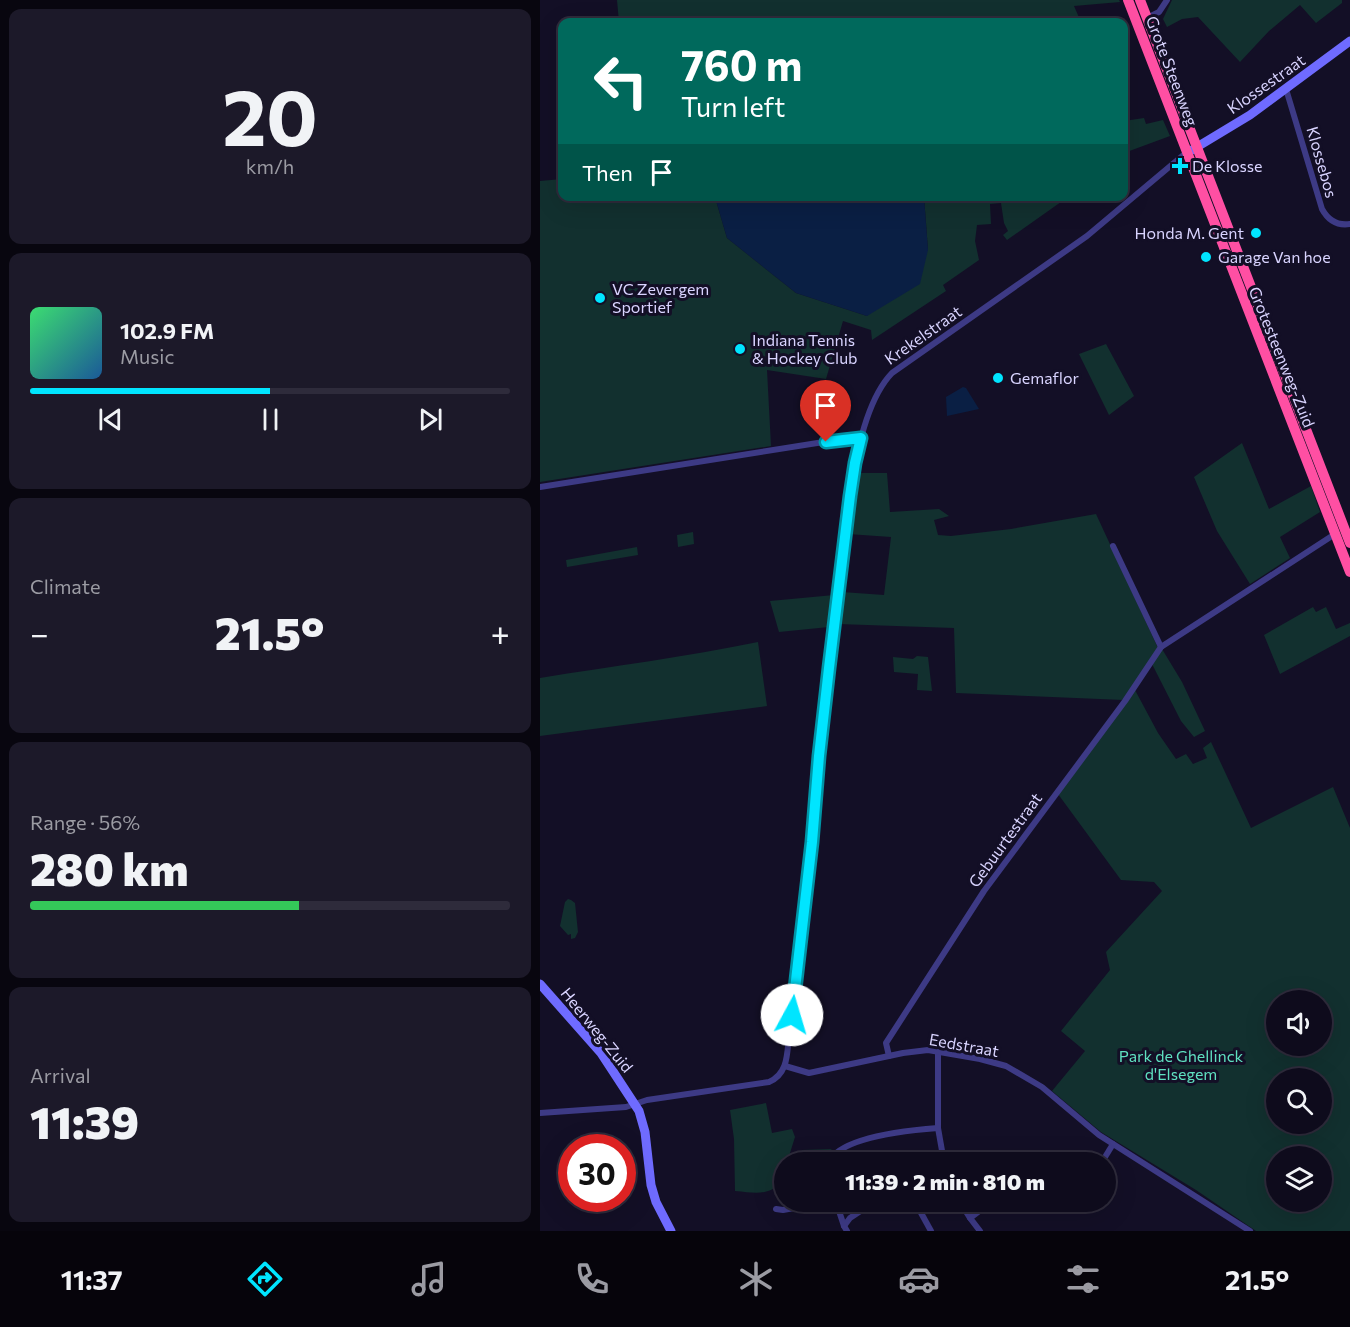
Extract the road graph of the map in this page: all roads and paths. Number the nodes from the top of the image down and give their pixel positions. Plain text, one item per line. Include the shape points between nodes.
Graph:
1 (1128, 0) edge
2 (1140, 0) edge
3 (1167, 0) edge
4 (1147, 18) junction
5 (1350, 41) edge
6 (1286, 89) junction
7 (1192, 150) junction
8 (1350, 224) edge
9 (861, 438) junction
10 (540, 487) edge
11 (1335, 534) junction
12 (1350, 543) edge
13 (1113, 546) dead end
14 (1350, 572) edge
15 (1161, 646) junction
16 (540, 984) edge
17 (938, 1052) junction
18 (889, 1056) junction
19 (785, 1066) junction
20 (635, 1104) junction
21 (540, 1113) edge
22 (938, 1128) junction
23 (1113, 1144) junction
24 (840, 1152) edge
25 (942, 1152) edge
26 (1108, 1152) edge
27 (840, 1212) edge
28 (859, 1212) edge
29 (921, 1212) edge
30 (966, 1212) edge
31 (978, 1212) edge
32 (970, 1218) junction
33 (846, 1228) edge
34 (671, 1231) edge
35 (931, 1231) edge
36 (980, 1231) edge
37 (1250, 1231) edge

1 - 7 highway, Grote Steenweg
2 - 4 highway, Grote Steenweg
3 - 4 street via 1162,9
4 - 7 highway, Grote Steenweg
5 - 6 street, Klossestraat
6 - 7 street, Klossestraat
6 - 8 street, Klossebos via 1322,209 1334,223
7 - 9 street, Krekelstraat via 1087,236 892,373 882,383
7 - 11 highway, Grotesteenweg-Zuid
7 - 12 highway, Grotesteenweg-Zuid
9 - 10 street
9 - 19 street, Krekelstraat via 827,679
11 - 14 highway, Grotesteenweg-Zuid
11 - 15 street, Gebuurtestraat
13 - 15 street
15 - 18 street, Gebuurtestraat via 1125,701 984,891 886,1043
16 - 20 street, Heerweg-Zuid via 601,1053
17 - 18 street, Eedstraat via 918,1050
17 - 22 street
17 - 23 street, Eedstraat via 1015,1070
18 - 19 street, Eedstraat via 809,1072
19 - 20 street via 769,1082
20 - 21 street
20 - 34 street, Heerweg-Zuid via 645,1132 651,1185
22 - 24 street via 869,1138
22 - 25 street
23 - 26 street
23 - 37 street, Eedstraat
27 - 33 street
28 - 33 street via 850,1218
29 - 35 street
30 - 32 street
31 - 32 street
32 - 36 street

